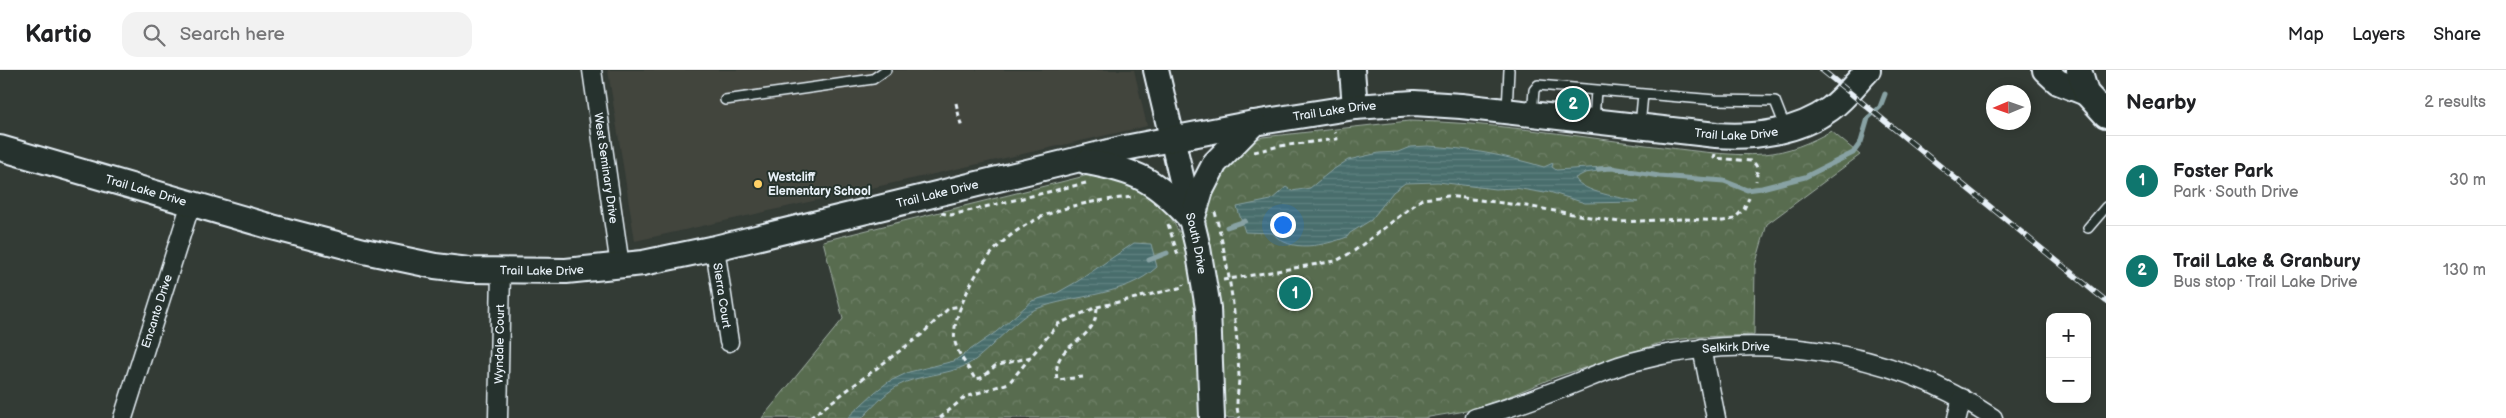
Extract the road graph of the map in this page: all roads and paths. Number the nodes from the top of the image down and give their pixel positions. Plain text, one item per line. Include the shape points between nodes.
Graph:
1 (592, 70) edge
2 (886, 70) edge
3 (1156, 70) edge
4 (1352, 70) edge
5 (1510, 70) edge
6 (1868, 70) edge
7 (2045, 70) edge
8 (2078, 70) edge
9 (1596, 90) junction
10 (2086, 93) junction
11 (1643, 94) junction
12 (725, 100) dead end
13 (956, 103) dead end
14 (1355, 107) junction
15 (1507, 111) junction
16 (1532, 114) junction
17 (2106, 115) edge
18 (1594, 121) junction
19 (1254, 123) junction
20 (1640, 126) junction
21 (962, 129) dead end
22 (1786, 129) junction
23 (1335, 132) dead end
24 (1171, 138) junction
25 (0, 148) edge
26 (1715, 151) dead end
27 (1250, 155) dead end
28 (1078, 160) junction
29 (1756, 181) dead end
30 (1092, 183) dead end
31 (1133, 192) dead end
32 (935, 196) junction
33 (1749, 198) dead end
34 (191, 203) junction
35 (1213, 206) dead end
36 (2106, 207) edge
37 (1192, 220) junction
38 (1166, 222) dead end
39 (2088, 228) dead end
40 (715, 248) junction
41 (1179, 260) dead end
42 (620, 266) junction
43 (502, 271) junction
44 (1182, 278) dead end
45 (1230, 279) junction
46 (1217, 281) dead end
47 (961, 306) junction
48 (1097, 307) junction
49 (729, 342) dead end
50 (1702, 348) junction
51 (1032, 357) junction
52 (1083, 377) dead end
53 (1962, 398) junction
54 (123, 418) edge
55 (498, 418) edge
56 (810, 418) edge
57 (940, 418) edge
58 (1212, 418) edge
59 (1240, 418) edge
60 (1475, 418) edge
61 (1716, 418) edge
62 (1958, 418) edge
63 (1994, 418) edge

1 - 42 street, West Seminary Drive
2 - 12 lane via 873,79
3 - 24 street, South Drive
4 - 14 street
5 - 15 lane
6 - 22 street, Trail Lake Drive via 1832,108
7 - 10 street via 2058,82
8 - 10 street
9 - 11 lane
9 - 16 lane via 1538,85 1534,90
9 - 18 lane
10 - 17 street
11 - 20 lane
11 - 22 lane via 1775,101
13 - 21 path
14 - 15 street, Trail Lake Drive via 1414,103
14 - 19 street, Trail Lake Drive
15 - 16 street, Trail Lake Drive
16 - 18 street, Trail Lake Drive
18 - 20 street, Trail Lake Drive
19 - 24 street, Trail Lake Drive
19 - 37 street via 1215,163 1201,190
20 - 22 street, Trail Lake Drive via 1743,136
23 - 27 path via 1337,140 1280,146
24 - 28 street, Trail Lake Drive
24 - 37 street, South Drive
25 - 34 street, Trail Lake Drive
26 - 29 path via 1714,158 1756,164
28 - 32 street, Trail Lake Drive
28 - 37 street via 1117,167 1146,178
30 - 32 path via 951,215 941,213
31 - 47 path via 1141,196 1074,207 1015,230 983,262
32 - 40 street, Trail Lake Drive
33 - 45 path via 1734,219 1619,222 1448,196 1422,199 1354,252 1336,261
34 - 43 street, Trail Lake Drive via 382,255 435,266
34 - 54 street, Encanto Drive
35 - 45 path
36 - 39 lane
37 - 58 street, South Drive via 1209,322
38 - 41 path
40 - 42 street, Trail Lake Drive
40 - 49 street, Sierra Court
42 - 43 street, Trail Lake Drive via 566,272
43 - 55 street, Wyndale Court
44 - 48 path via 1183,287
45 - 46 path
45 - 59 path via 1238,359 1239,401 1236,412
47 - 51 path via 955,342 975,379 995,366
47 - 56 path via 950,308 922,335
48 - 51 path via 1058,324
48 - 52 path via 1095,325 1070,345 1056,368 1057,380
50 - 53 street, Selkirk Drive via 1792,347 1847,356 1904,373
50 - 60 street, Selkirk Drive via 1631,362
50 - 61 street
51 - 57 path via 1009,383 965,397
53 - 62 street
53 - 63 street, Selkirk Drive

